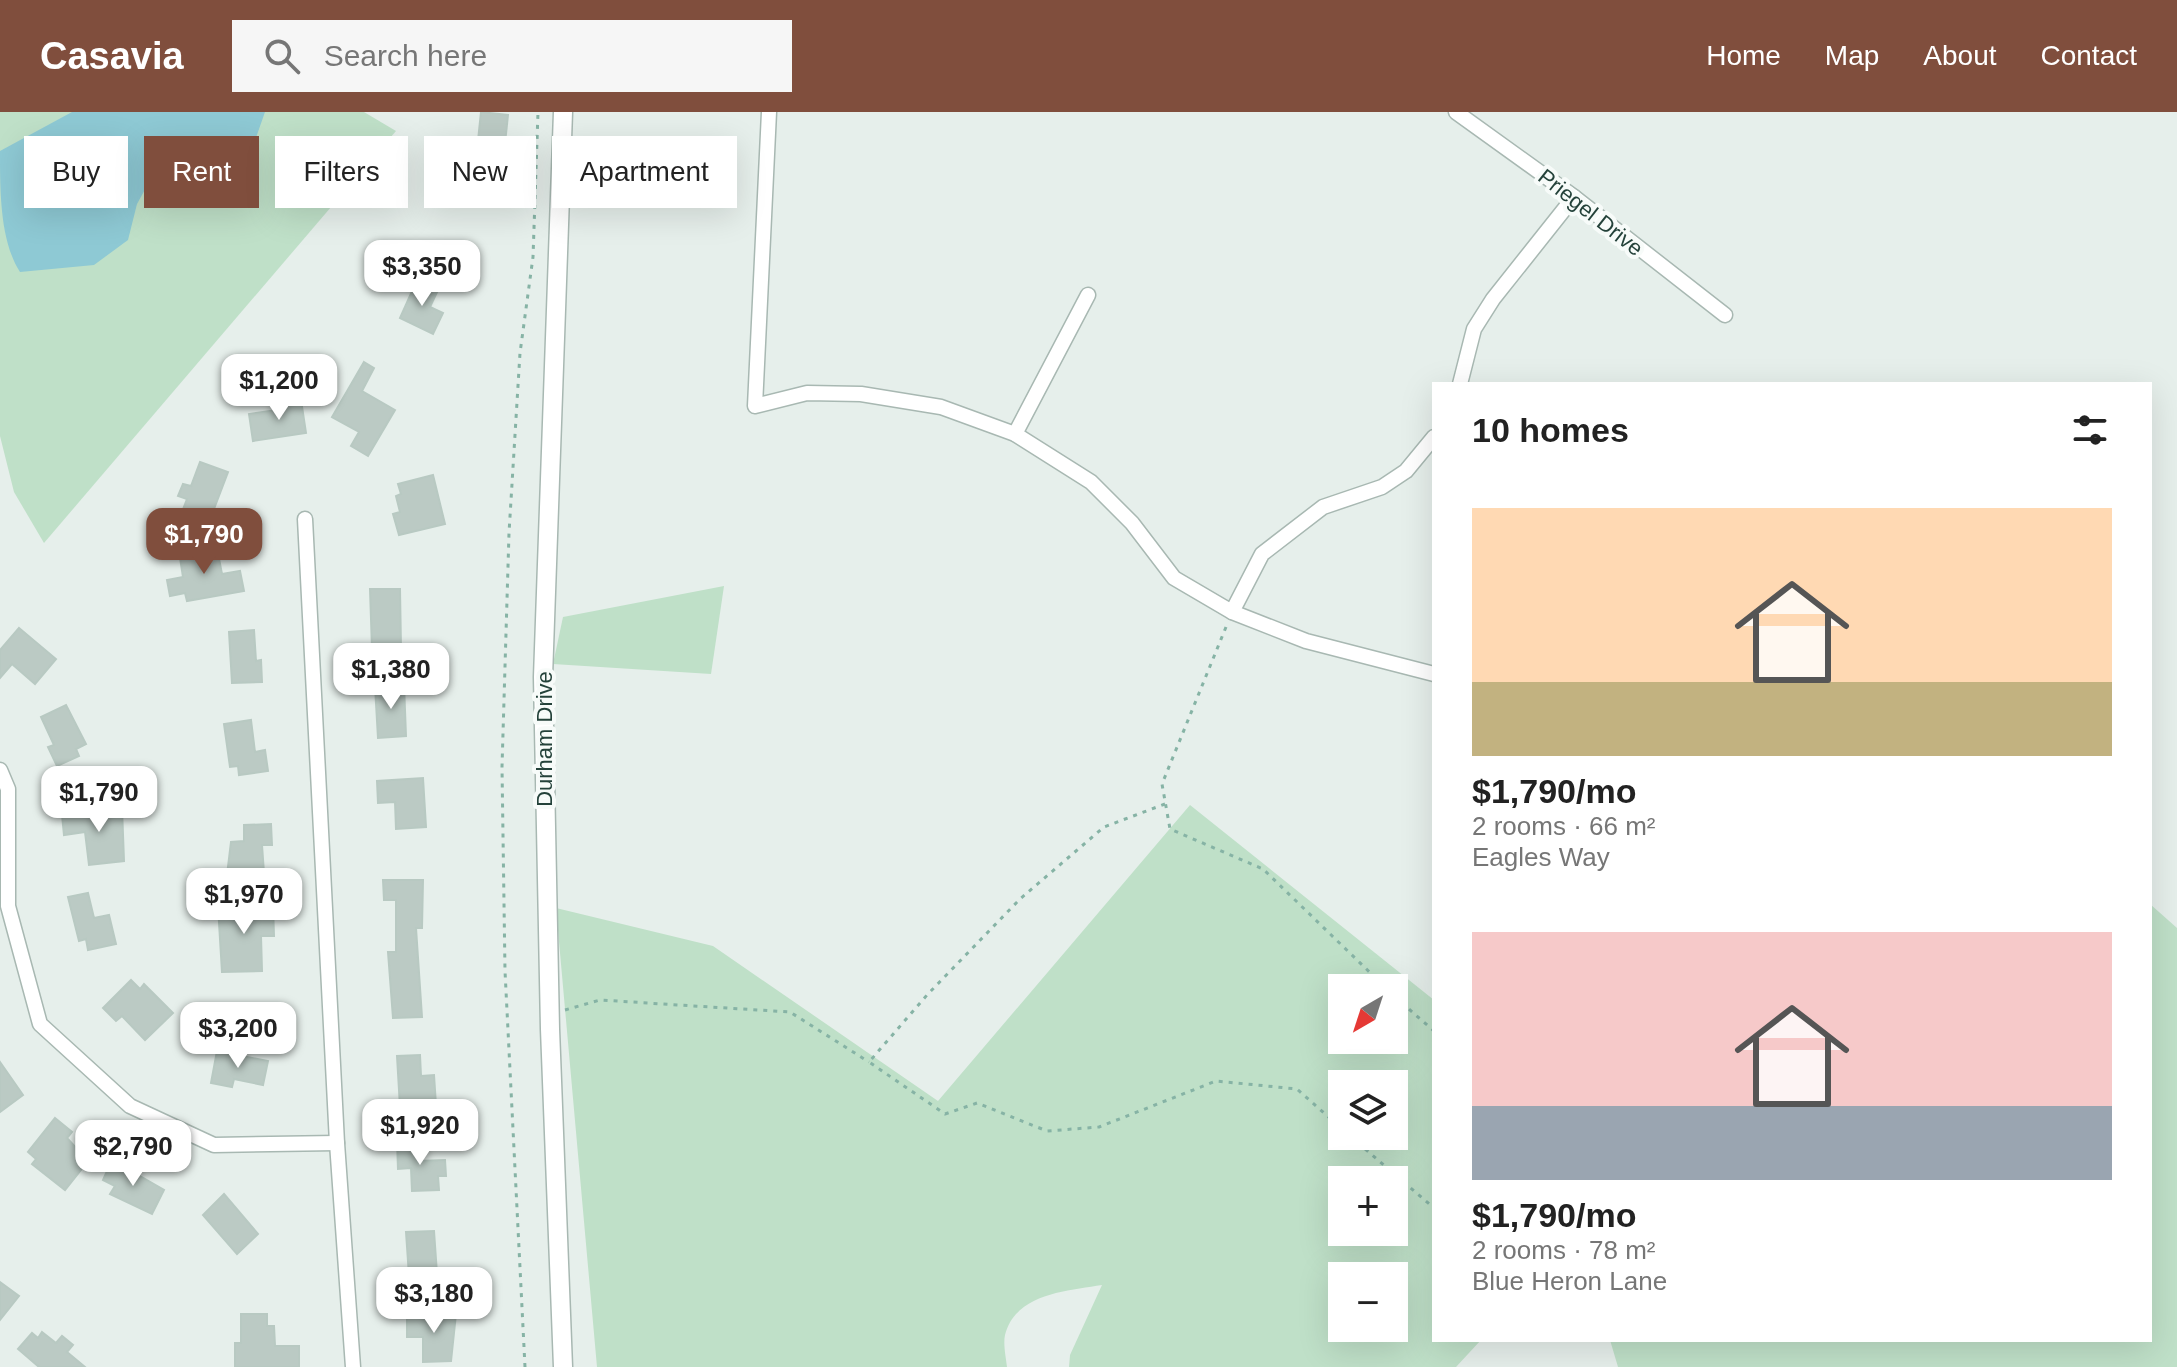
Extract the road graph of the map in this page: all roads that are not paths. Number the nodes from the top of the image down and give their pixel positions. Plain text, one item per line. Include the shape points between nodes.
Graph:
1 (563, 112) edge
2 (769, 112) edge
3 (1456, 112) edge
4 (1574, 197) junction
5 (1088, 295) dead end
6 (1725, 315) dead end
7 (1461, 382) edge
8 (1015, 434) junction
9 (1432, 439) edge
10 (305, 519) dead end
11 (1232, 612) junction
12 (1432, 673) edge
13 (0, 770) edge
14 (337, 1143) junction
15 (353, 1367) edge
16 (563, 1367) edge

1 - 16 street, Durham Drive via 543,677
2 - 8 street via 755,406 807,393 861,394 941,407
3 - 4 street, Priegel Drive
4 - 6 street, Priegel Drive
4 - 7 street via 1474,329
5 - 8 street
8 - 11 street via 1091,482 1132,523 1174,578
9 - 11 street via 1406,471 1382,487 1323,507 1262,554
10 - 14 street
11 - 12 street via 1306,641
13 - 14 street via 8,789 8,906 40,1024 130,1106 214,1145
14 - 15 street

